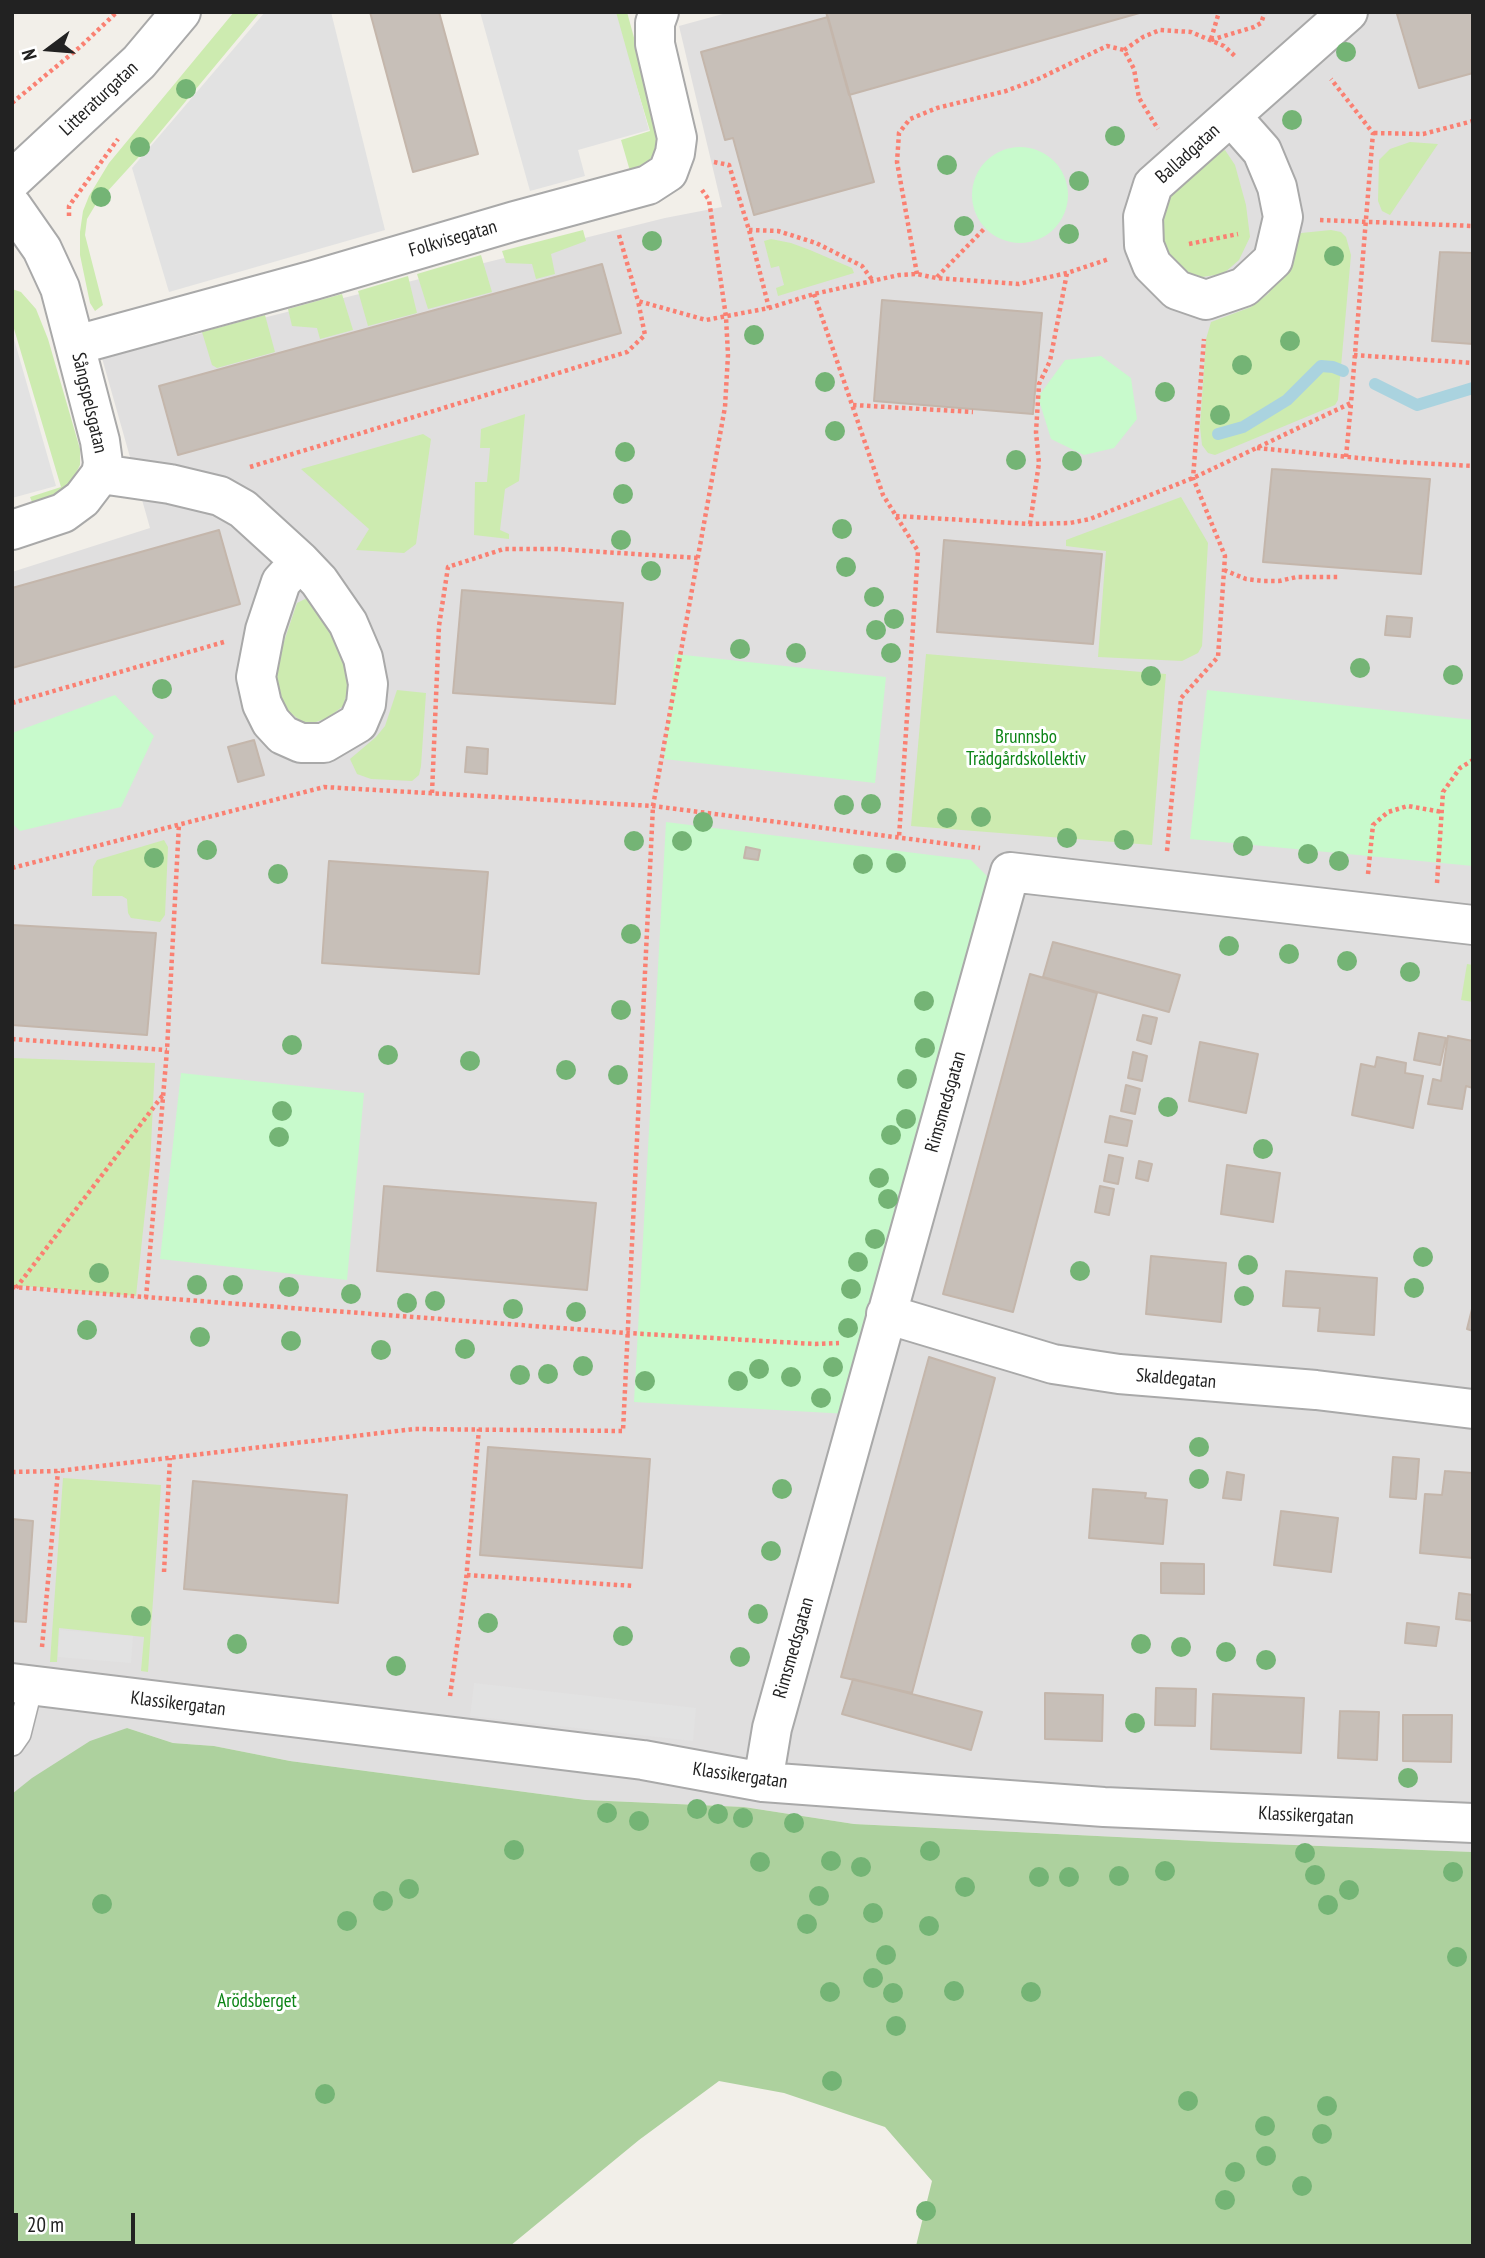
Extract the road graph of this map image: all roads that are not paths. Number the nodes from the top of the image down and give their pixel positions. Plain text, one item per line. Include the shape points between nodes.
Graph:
1 (181, 12) edge
2 (659, 12) edge
3 (1348, 12) edge
4 (1231, 116) junction
5 (12, 180) edge
6 (12, 206) edge
7 (76, 345) junction
8 (101, 474) junction
9 (12, 530) edge
10 (300, 561) junction
11 (1473, 925) edge
12 (883, 1327) junction
13 (1473, 1409) edge
14 (27, 1685) edge
15 (12, 1744) edge
16 (763, 1782) junction
17 (1473, 1823) edge

1 - 5 street, Litteraturgatan via 139,62
2 - 7 street, Folkvisegatan via 654,44 677,138 668,173 648,185
3 - 4 street, Balladgatan
4 - 4 street, Balladgatan via 1262,151 1277,187 1282,221 1273,260 1244,287 1206,300 1177,290 1152,265 1145,249 1143,216 1153,185
6 - 7 street, Sångspelsgatan via 42,249 60,288
7 - 8 street, Sångspelsgatan via 100,441
8 - 9 street via 82,499 63,513
8 - 10 street, Sångspelsgatan via 220,496 243,509
10 - 10 street, Sångspelsgatan via 348,623 368,684 358,723 324,743 301,743 282,736 261,704 256,677 281,582
11 - 12 street, Rimsmedsgatan via 1010,872
12 - 13 street, Skaldegatan via 1119,1374
12 - 16 street, Rimsmedsgatan via 772,1728
14 - 15 lane via 19,1734
14 - 16 street, Klassikergatan via 643,1760
16 - 17 street, Klassikergatan via 1104,1807

